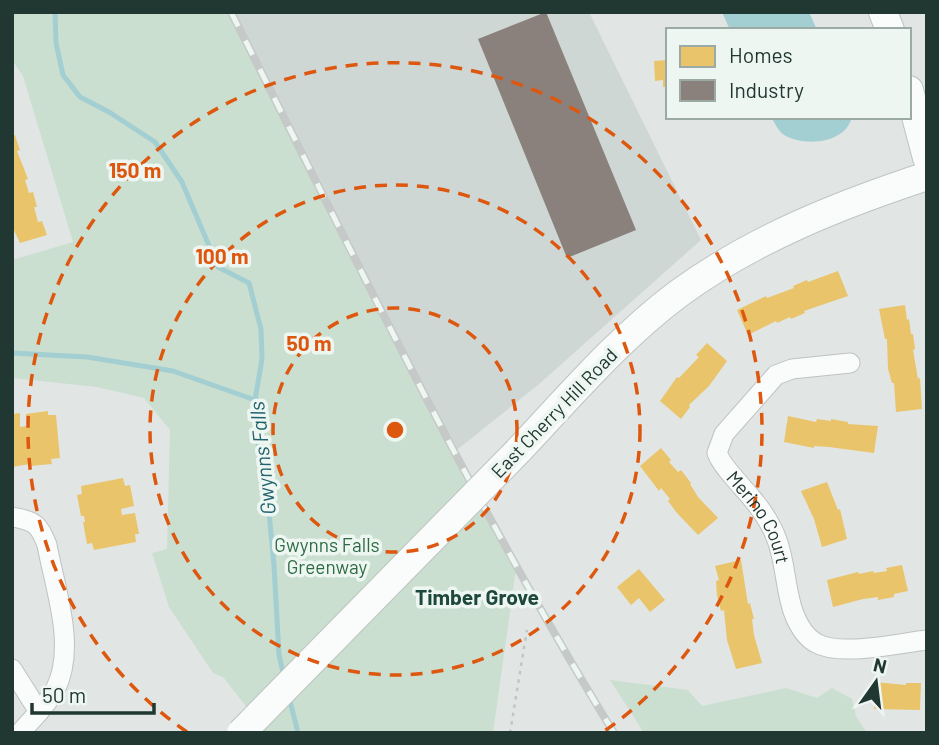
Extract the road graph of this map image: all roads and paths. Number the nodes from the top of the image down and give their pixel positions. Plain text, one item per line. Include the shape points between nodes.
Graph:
1 (911, 98) edge
2 (927, 158) edge
3 (927, 176) edge
4 (850, 363) dead end
5 (12, 517) edge
6 (527, 630) dead end
7 (927, 640) edge
8 (12, 669) edge
9 (39, 712) junction
10 (20, 733) edge
11 (241, 733) edge
12 (510, 733) edge

1 - 2 main road
3 - 11 main road, East Cherry Hill Road, bridge via 818,215 751,249 679,294 614,349
4 - 7 street, Merino Court via 776,375 724,434 717,453 754,501 777,541 793,612 807,636 829,648 846,649
5 - 9 street via 28,520 41,531 65,637 61,674
6 - 12 path
8 - 9 street
9 - 10 street

